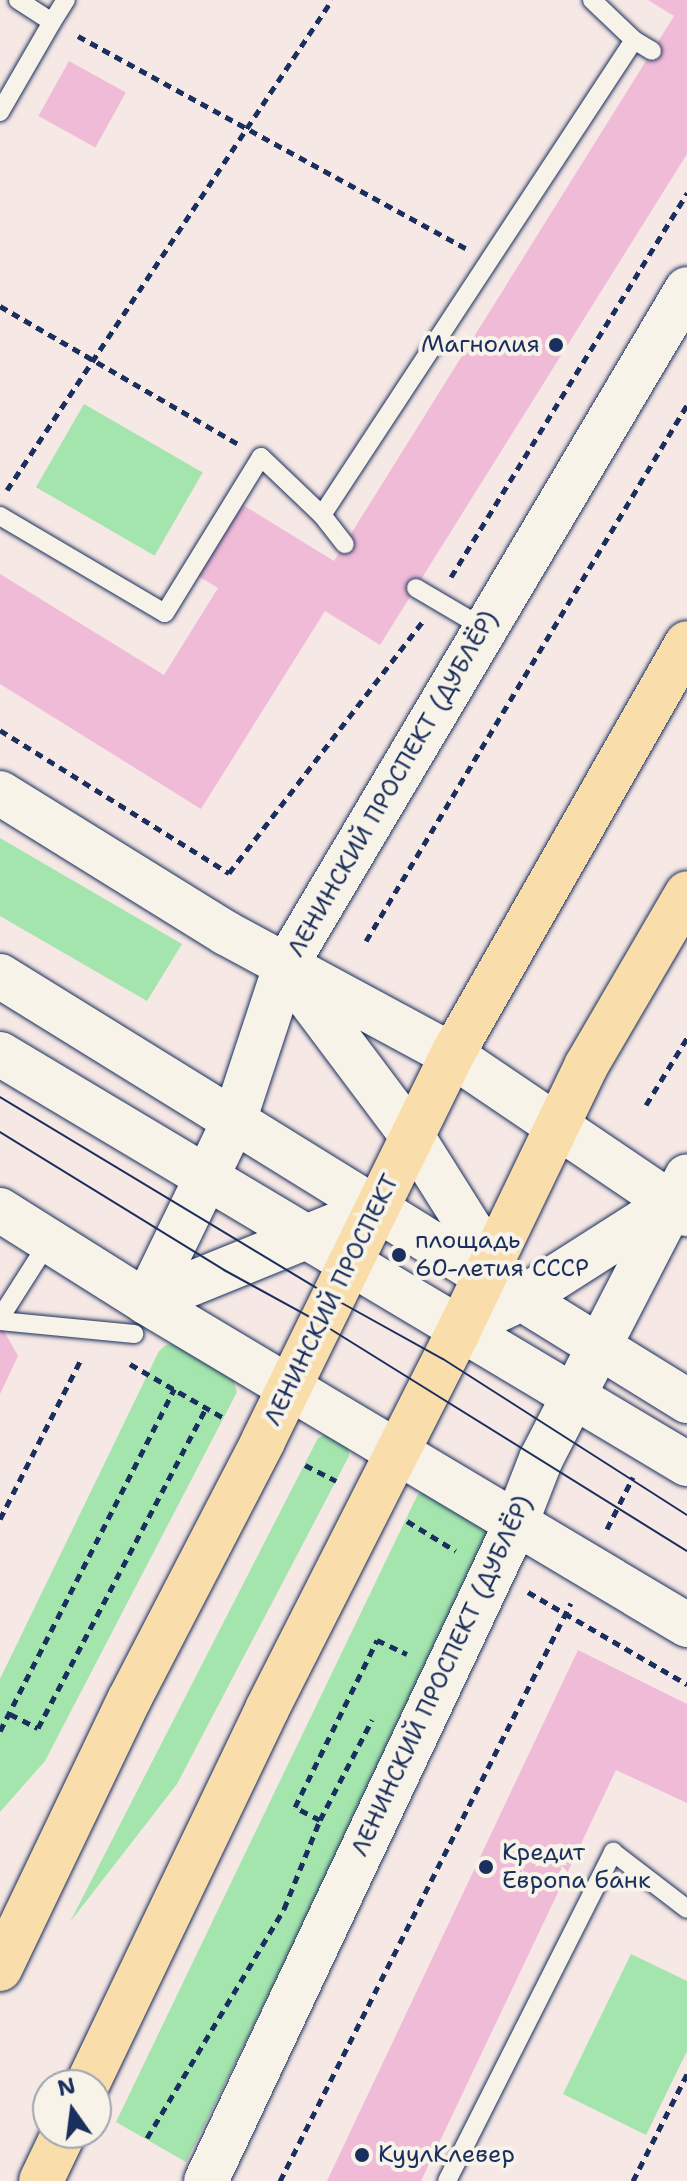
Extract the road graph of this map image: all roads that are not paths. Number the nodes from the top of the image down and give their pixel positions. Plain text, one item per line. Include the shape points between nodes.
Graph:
1 (18, 0) edge
2 (66, 0) edge
3 (592, 0) edge
4 (52, 22) junction
5 (634, 40) junction
6 (652, 51) dead end
7 (0, 112) edge
8 (687, 289) edge
9 (322, 515) junction
10 (0, 516) edge
11 (345, 544) dead end
12 (416, 588) dead end
13 (484, 628) junction
14 (687, 643) edge
15 (0, 793) edge
16 (687, 893) edge
17 (285, 967) junction
18 (0, 976) edge
19 (0, 1054) edge
20 (452, 1055) junction
21 (234, 1121) junction
22 (557, 1127) junction
23 (412, 1136) junction
24 (207, 1179) junction
25 (681, 1198) edge
26 (375, 1209) junction
27 (0, 1210) edge
28 (303, 1235) junction
29 (49, 1241) junction
30 (349, 1262) junction
31 (485, 1276) junction
32 (521, 1299) junction
33 (140, 1318) junction
34 (0, 1320) edge
35 (460, 1328) junction
36 (599, 1348) junction
37 (288, 1387) junction
38 (576, 1395) junction
39 (687, 1401) edge
40 (396, 1451) junction
41 (670, 1453) edge
42 (516, 1523) junction
43 (687, 1625) edge
44 (687, 1909) edge
45 (0, 1969) edge
46 (95, 2069) edge
47 (56, 2149) edge
48 (41, 2181) edge
49 (206, 2181) edge
50 (447, 2181) edge

1 - 4 lane
2 - 4 lane
3 - 5 lane
4 - 7 lane
5 - 6 lane
5 - 9 lane
8 - 13 street, ЛЕНИНСКИЙ ПРОСПЕКТ (ДУБЛЁР)
9 - 10 lane via 261,457 165,613
9 - 11 lane
12 - 13 lane
13 - 17 street, ЛЕНИНСКИЙ ПРОСПЕКТ (ДУБЛЁР)
14 - 20 main road, ЛЕНИНСКИЙ ПРОСПЕКТ
15 - 17 street
16 - 22 main road via 586,1066
17 - 20 street
17 - 21 street, ЛЕНИНСКИЙ ПРОСПЕКТ (ДУБЛЁР)
17 - 23 street
18 - 21 street
19 - 24 street
20 - 22 street
20 - 23 main road, ЛЕНИНСКИЙ ПРОСПЕКТ
21 - 24 street, ЛЕНИНСКИЙ ПРОСПЕКТ (ДУБЛЁР)
21 - 26 street
22 - 25 street
22 - 31 main road
23 - 26 main road, ЛЕНИНСКИЙ ПРОСПЕКТ
23 - 31 street via 471,1230
24 - 28 street
24 - 33 street, ЛЕНИНСКИЙ ПРОСПЕКТ (ДУБЛЁР)
25 - 32 street
25 - 36 street, ЛЕНИНСКИЙ ПРОСПЕКТ (ДУБЛЁР)
26 - 28 street
26 - 30 main road, ЛЕНИНСКИЙ ПРОСПЕКТ
26 - 31 street
27 - 29 street
28 - 30 street
28 - 33 street
29 - 33 street
29 - 34 lane
30 - 35 street
30 - 37 main road, ЛЕНИНСКИЙ ПРОСПЕКТ
31 - 32 street
31 - 35 main road
32 - 35 street
32 - 36 street
33 - 34 lane
33 - 37 street
35 - 38 street
35 - 40 main road
36 - 38 street, ЛЕНИНСКИЙ ПРОСПЕКТ (ДУБЛЁР)
36 - 39 street
37 - 40 street
37 - 45 main road, ЛЕНИНСКИЙ ПРОСПЕКТ
38 - 41 street
38 - 42 street, ЛЕНИНСКИЙ ПРОСПЕКТ (ДУБЛЁР) via 541,1459
40 - 42 street
40 - 46 main road
42 - 43 street
42 - 49 street, ЛЕНИНСКИЙ ПРОСПЕКТ (ДУБЛЁР) via 473,1568
44 - 50 lane via 613,1852
47 - 48 main road

